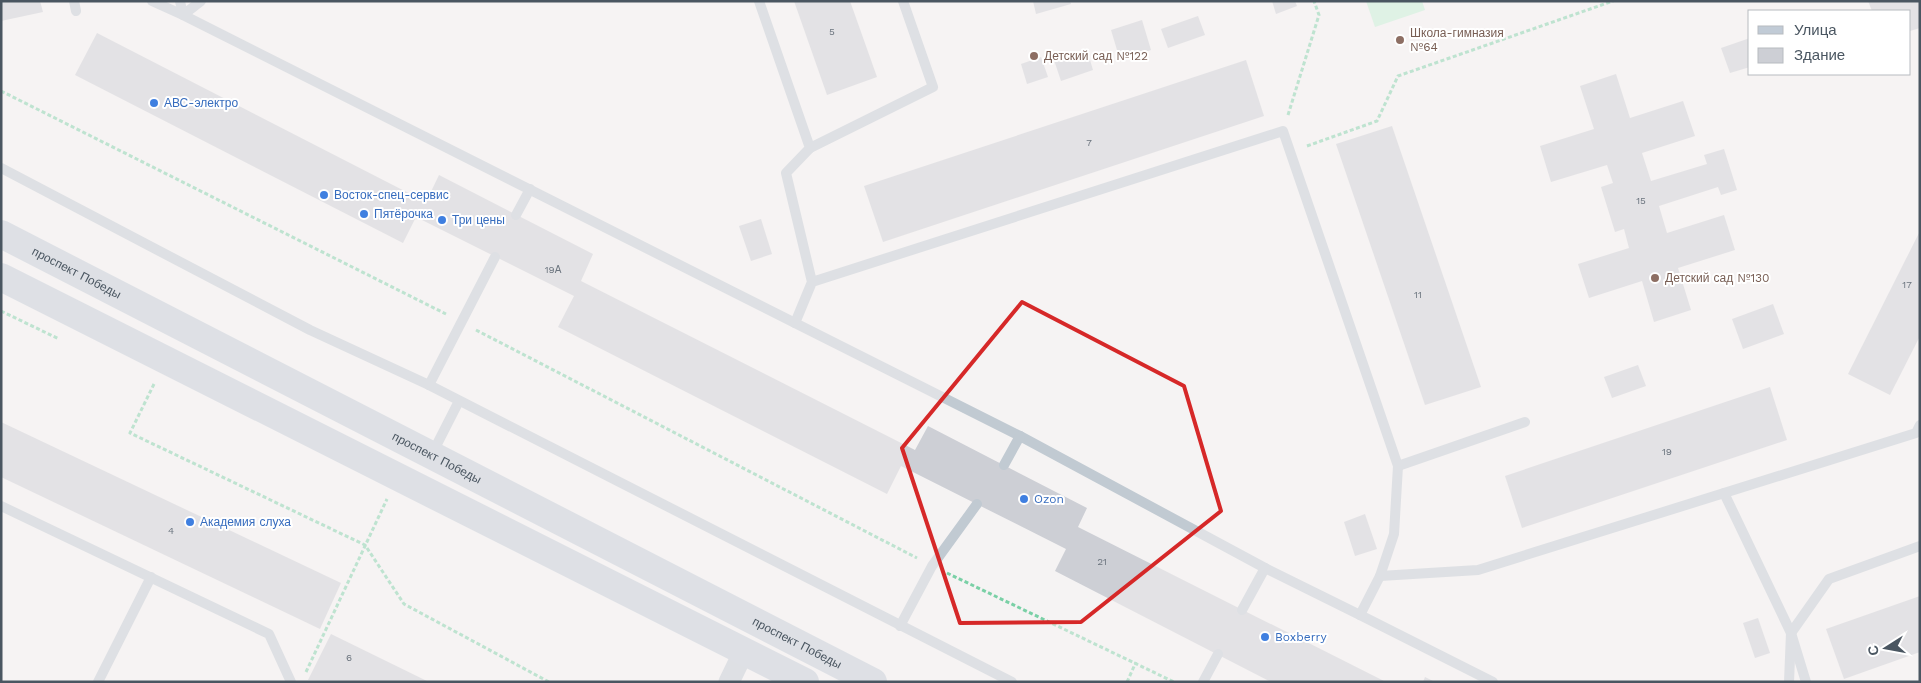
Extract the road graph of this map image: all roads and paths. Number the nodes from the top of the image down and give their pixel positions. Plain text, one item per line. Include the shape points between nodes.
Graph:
1 (152, 1) edge
2 (180, 1) edge
3 (201, 1) edge
4 (759, 1) edge
5 (903, 1) edge
6 (1314, 1) edge
7 (1613, 1) edge
8 (183, 15) junction
9 (1, 91) edge
10 (1283, 131) junction
11 (810, 148) junction
12 (1290, 152) junction
13 (1, 168) edge
14 (530, 189) junction
15 (516, 215) dead end
16 (1, 234) edge
17 (495, 257) dead end
18 (1, 277) edge
19 (812, 282) junction
20 (462, 322) junction
21 (795, 323) junction
22 (154, 384) dead end
23 (429, 385) junction
24 (459, 401) junction
25 (1525, 422) dead end
26 (1920, 425) edge
27 (1020, 436) junction
28 (432, 455) junction
29 (1004, 465) dead end
30 (1398, 466) junction
31 (1724, 493) junction
32 (387, 497) dead end
33 (977, 504) dead end
34 (1, 506) edge
35 (365, 545) junction
36 (1920, 546) edge
37 (932, 566) junction
38 (1265, 568) junction
39 (1380, 576) junction
40 (150, 577) junction
41 (1242, 610) dead end
42 (1360, 614) junction
43 (900, 626) junction
44 (1791, 633) junction
45 (744, 651) junction
46 (1218, 654) dead end
47 (1136, 662) junction
48 (305, 673) dead end
49 (98, 682) edge
50 (291, 682) edge
51 (549, 682) edge
52 (729, 682) edge
53 (805, 682) edge
54 (872, 682) edge
55 (1012, 682) edge
56 (1126, 682) edge
57 (1174, 682) edge
58 (1203, 682) edge
59 (1493, 682) edge
60 (1789, 682) edge
61 (1806, 682) edge

1 - 8 lane
2 - 8 lane
3 - 8 lane
4 - 11 lane
5 - 11 lane via 934,87
6 - 10 path via 1319,15
7 - 12 path via 1398,76 1377,121
8 - 14 lane
9 - 20 path
10 - 12 lane
10 - 19 lane
11 - 19 lane via 786,172
12 - 30 lane
13 - 23 lane via 310,330
14 - 15 lane
14 - 21 lane
16 - 28 main road, проспект Победы
17 - 20 lane
18 - 45 main road
19 - 21 lane
20 - 23 lane
20 - 37 path
21 - 27 lane
22 - 35 path via 130,433
23 - 24 lane
24 - 28 lane
24 - 43 lane
25 - 30 lane
26 - 31 lane via 1916,433
27 - 29 lane
27 - 38 lane
28 - 54 main road, проспект Победы
30 - 39 lane via 1394,534
31 - 39 lane via 1478,570
31 - 44 lane
32 - 35 path
33 - 37 lane
34 - 40 lane
35 - 48 path
35 - 51 path via 404,604
36 - 44 lane via 1829,579
37 - 43 lane
37 - 47 path
38 - 41 lane
38 - 42 lane
39 - 42 lane
40 - 49 lane
40 - 50 lane via 269,634
42 - 59 lane
43 - 55 lane
44 - 60 lane
44 - 61 lane
45 - 52 street
45 - 53 main road
46 - 58 lane
47 - 56 path
47 - 57 path

